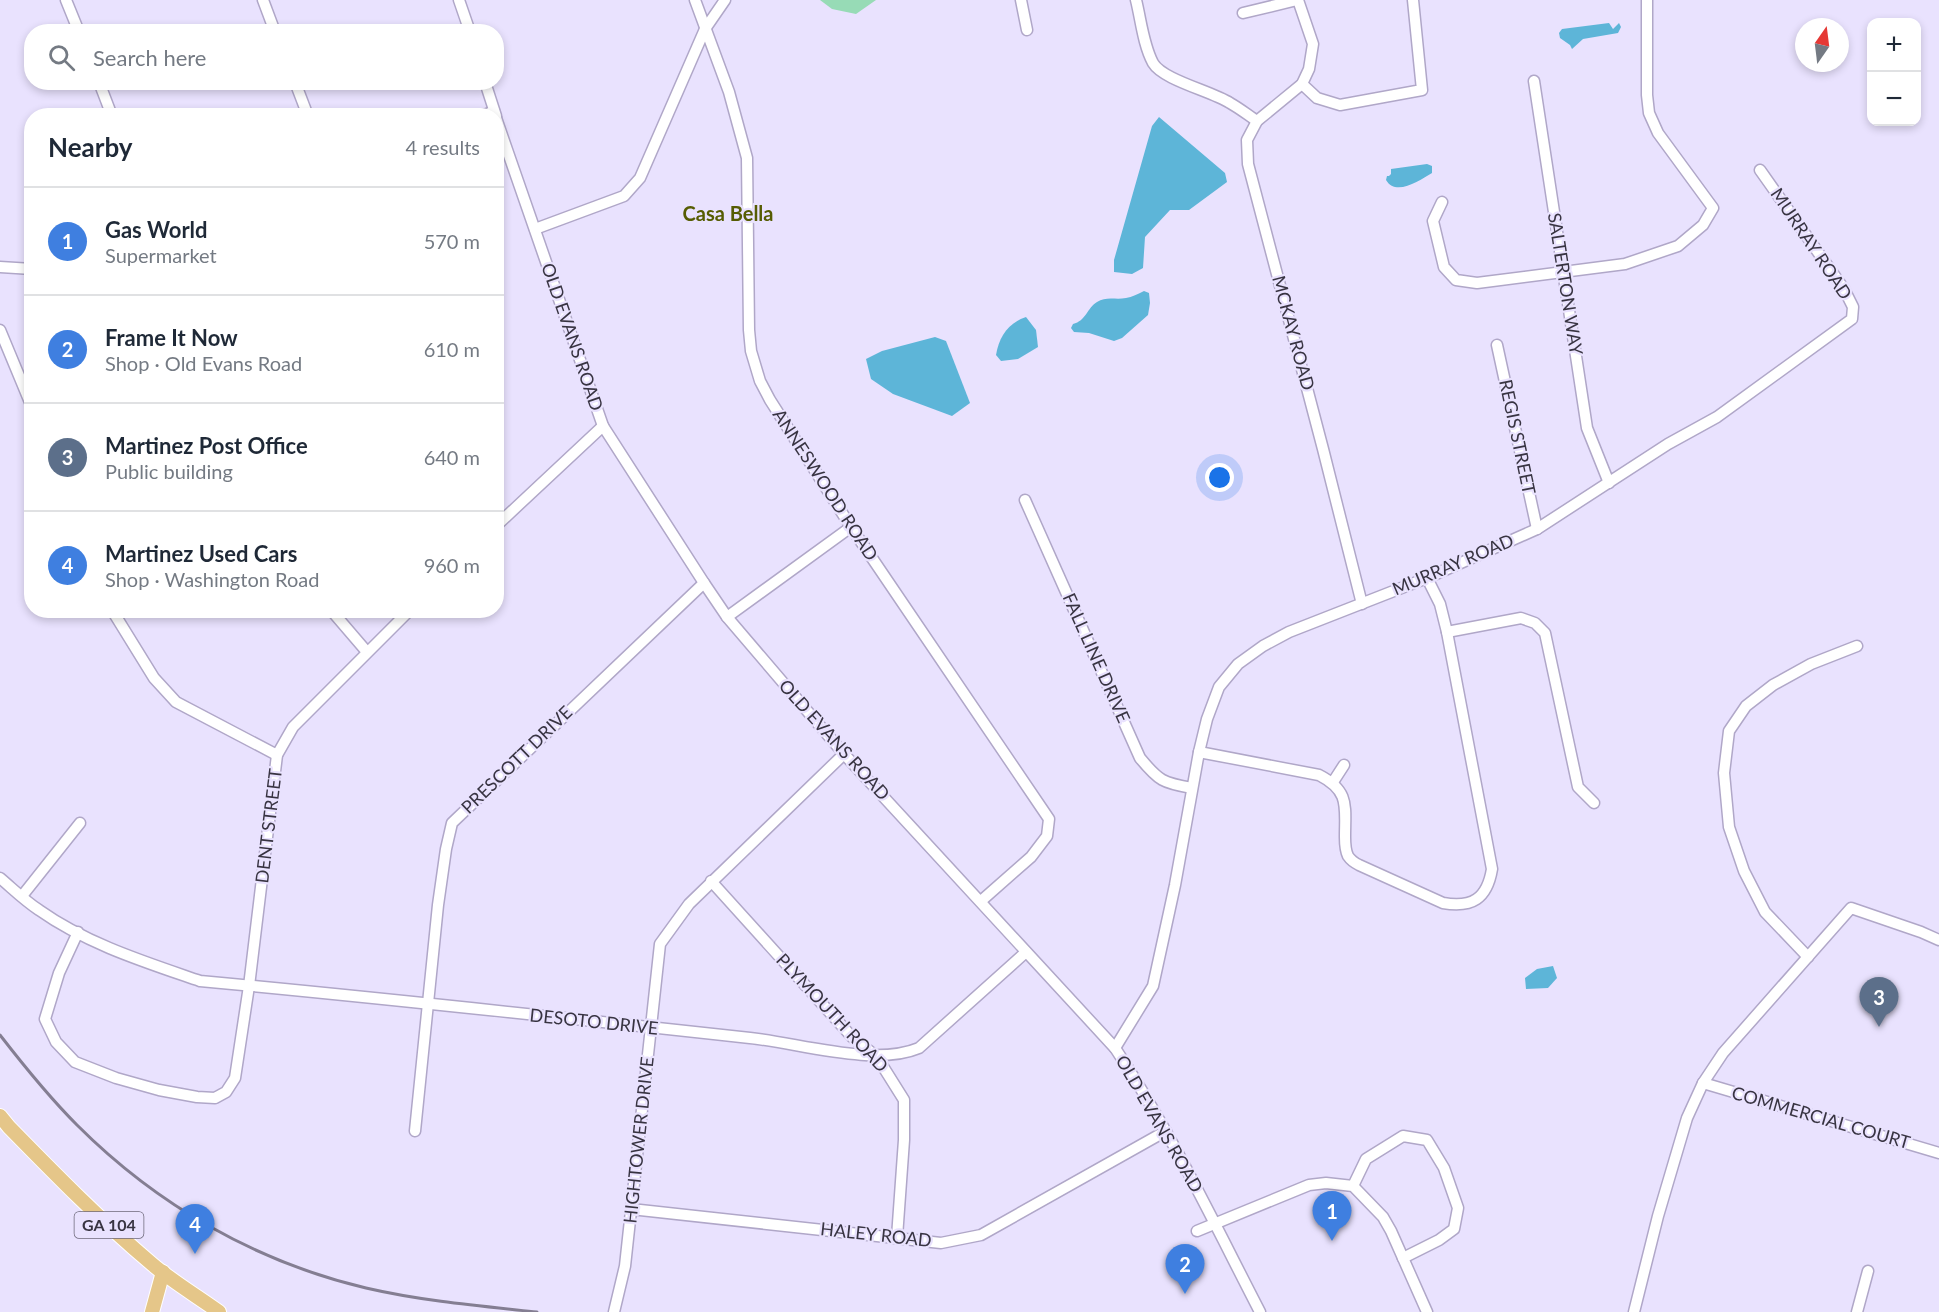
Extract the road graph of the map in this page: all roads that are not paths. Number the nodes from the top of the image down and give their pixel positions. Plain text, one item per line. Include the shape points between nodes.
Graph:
1 (66, 0) edge
2 (263, 0) edge
3 (459, 0) edge
4 (695, 0) edge
5 (725, 0) edge
6 (1022, 0) edge
7 (1136, 0) edge
8 (1298, 0) edge
9 (1413, 0) edge
10 (1647, 0) edge
11 (1243, 13) dead end
12 (76, 24) edge
13 (272, 24) edge
14 (467, 24) edge
15 (705, 29) junction
16 (1027, 30) dead end
17 (1534, 81) dead end
18 (1302, 84) junction
19 (102, 90) edge
20 (298, 90) edge
21 (487, 90) edge
22 (109, 108) edge
23 (305, 108) edge
24 (493, 108) edge
25 (1257, 121) junction
26 (504, 141) edge
27 (1760, 170) dead end
28 (1442, 202) dead end
29 (535, 230) junction
30 (0, 267) edge
31 (24, 268) edge
32 (1563, 271) junction
33 (0, 330) edge
34 (1497, 345) dead end
35 (24, 388) edge
36 (603, 426) junction
37 (1608, 483) junction
38 (1024, 500) dead end
39 (504, 515) edge
40 (851, 527) junction
41 (1537, 529) junction
42 (1427, 578) junction
43 (704, 583) junction
44 (1362, 604) junction
45 (727, 616) junction
46 (117, 618) edge
47 (338, 618) edge
48 (402, 618) edge
49 (1447, 632) junction
50 (1857, 646) dead end
51 (367, 652) junction
52 (1199, 752) junction
53 (844, 754) junction
54 (277, 755) junction
55 (1344, 765) dead end
56 (1333, 782) junction
57 (1192, 788) junction
58 (1594, 803) dead end
59 (80, 823) dead end
60 (0, 878) edge
61 (711, 881) junction
62 (22, 896) junction
63 (981, 901) junction
64 (78, 932) junction
65 (1939, 940) edge
66 (1026, 952) junction
67 (1808, 957) junction
68 (249, 986) junction
69 (428, 1004) junction
70 (651, 1028) junction
71 (1115, 1048) junction
72 (877, 1057) junction
73 (1703, 1083) junction
74 (3, 1126) edge
75 (415, 1131) dead end
76 (1166, 1131) junction
77 (1939, 1153) edge
78 (1353, 1186) junction
79 (631, 1209) junction
80 (1214, 1223) junction
81 (1197, 1231) dead end
82 (897, 1237) junction
83 (1403, 1257) junction
84 (163, 1272) junction
85 (1868, 1272) dead end
86 (152, 1312) edge
87 (219, 1312) edge
88 (614, 1312) edge
89 (1260, 1312) edge
90 (1427, 1312) edge
91 (1634, 1312) edge
92 (1857, 1312) edge

1 - 12 street
2 - 13 street
3 - 14 street
4 - 15 street, ANNESWOOD ROAD
5 - 15 street
6 - 16 street
7 - 25 street via 1154,64 1170,78 1230,102
8 - 11 street
8 - 18 street via 1313,44
9 - 18 street via 1422,90 1340,105 1317,98
10 - 32 street via 1649,113 1658,133 1713,208 1702,225 1678,246 1625,264
15 - 29 street via 640,178 624,196
15 - 40 street, ANNESWOOD ROAD via 729,92 747,158 749,330 754,361 771,400
17 - 32 street, SALTERTON WAY
18 - 25 street
19 - 22 street
20 - 23 street
21 - 24 street, OLD EVANS ROAD
25 - 44 street, MCKAY ROAD via 1247,140 1248,164
26 - 29 street, OLD EVANS ROAD
27 - 37 street, MURRAY ROAD via 1844,289 1853,307 1852,319 1717,417
28 - 32 street via 1433,221 1444,267 1456,280 1477,283
29 - 36 street, OLD EVANS ROAD
30 - 31 street
32 - 37 street, SALTERTON WAY via 1587,428
33 - 35 street
34 - 41 street, REGIS STREET
36 - 39 street
36 - 43 street, OLD EVANS ROAD
37 - 41 street, MURRAY ROAD
38 - 57 street, FALL LINE DRIVE via 1140,758 1167,784
40 - 45 street
40 - 63 street, ANNESWOOD ROAD via 1049,819 1047,836 1031,857
41 - 42 street, MURRAY ROAD
42 - 44 street, MURRAY ROAD
42 - 49 street via 1440,604
43 - 45 street, OLD EVANS ROAD
43 - 69 street, PRESCOTT DRIVE via 452,823
44 - 52 street, MURRAY ROAD via 1289,632 1238,664 1219,687
45 - 53 street, OLD EVANS ROAD
46 - 54 street via 154,678 176,702
47 - 51 street
48 - 51 street, DENT STREET
49 - 56 street via 1492,869 1489,883 1477,899 1467,904 1443,903 1348,857 1345,806 1342,793
49 - 58 street via 1521,618 1535,623 1545,633 1578,787
50 - 67 street via 1811,664 1773,685 1746,706 1729,731 1724,773 1729,827 1744,871 1766,912
51 - 54 street, DENT STREET via 293,727
52 - 56 street
52 - 57 street, MURRAY ROAD
53 - 61 street, HIGHTOWER DRIVE
53 - 63 street, OLD EVANS ROAD
54 - 68 street, DENT STREET
55 - 56 street
57 - 71 street, MURRAY ROAD via 1154,986
59 - 62 street
60 - 62 street, DESOTO DRIVE
61 - 70 street, HIGHTOWER DRIVE via 660,944
61 - 72 street, PLYMOUTH ROAD via 852,1037
62 - 64 street, DESOTO DRIVE
63 - 66 street, OLD EVANS ROAD
64 - 68 street, DESOTO DRIVE via 133,958 200,981
64 - 68 street, DENT STREET via 59,972 45,1019 56,1042 75,1062 116,1078 197,1097 215,1098 226,1092 235,1078
65 - 67 street via 1851,908
66 - 71 street, OLD EVANS ROAD
66 - 72 street, DESOTO DRIVE via 919,1048
67 - 73 street via 1723,1053
68 - 69 street, DESOTO DRIVE
69 - 70 street, DESOTO DRIVE
69 - 75 street, PRESCOTT DRIVE
70 - 72 street, DESOTO DRIVE via 753,1038
70 - 79 street, HIGHTOWER DRIVE
71 - 76 street, OLD EVANS ROAD
72 - 82 street, PLYMOUTH ROAD via 904,1100
73 - 77 street, COMMERCIAL COURT
73 - 91 street via 1687,1118
74 - 84 main road, GA 104
76 - 80 street, OLD EVANS ROAD
76 - 82 street, HALEY ROAD via 981,1235 941,1242
78 - 80 street via 1309,1185
78 - 83 street via 1383,1217
78 - 83 street via 1366,1159 1403,1136 1426,1140 1444,1168 1458,1208 1454,1229
79 - 82 street, HALEY ROAD
79 - 88 street, HIGHTOWER DRIVE via 625,1266
80 - 81 street
80 - 89 street, OLD EVANS ROAD
83 - 90 street
84 - 86 main road
84 - 87 main road, GA 104
85 - 92 street

